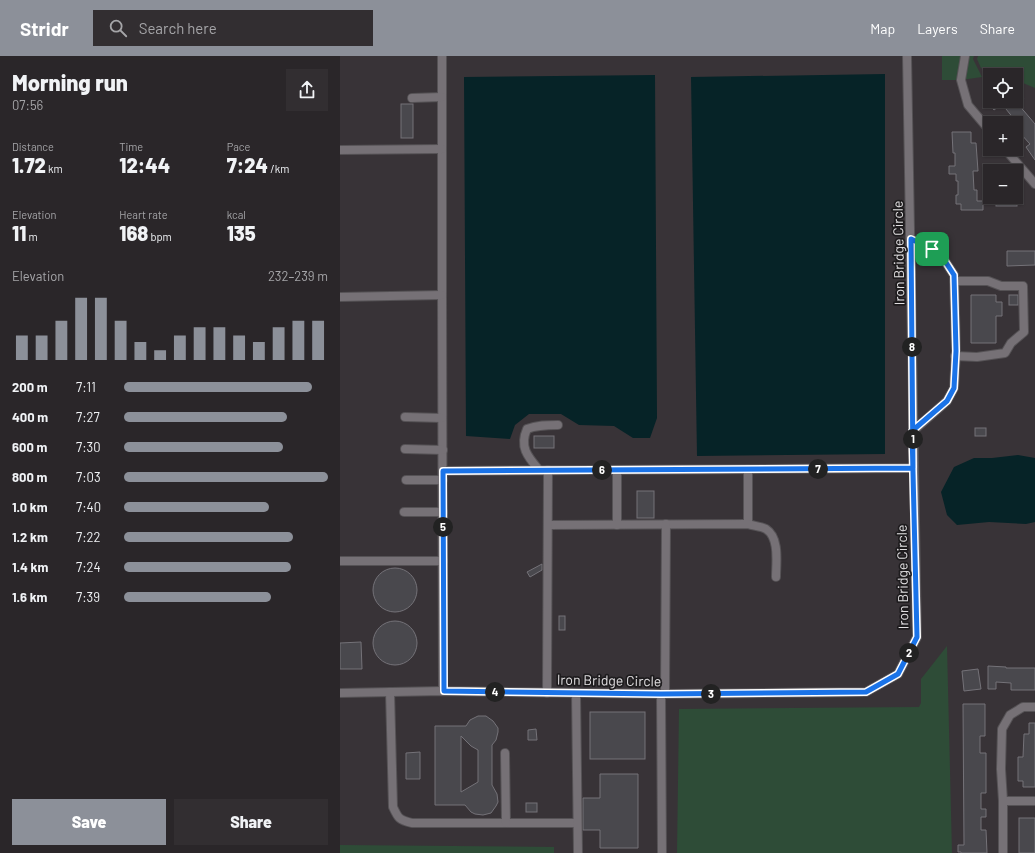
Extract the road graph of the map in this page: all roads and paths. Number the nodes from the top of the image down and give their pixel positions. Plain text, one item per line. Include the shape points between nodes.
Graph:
1 (442, 56) edge
2 (907, 56) edge
3 (965, 56) edge
4 (442, 97) junction
5 (412, 98) dead end
6 (983, 123) edge
7 (442, 149) junction
8 (340, 150) edge
9 (1011, 156) edge
10 (1035, 184) edge
11 (911, 239) junction
12 (954, 281) junction
13 (442, 295) junction
14 (340, 297) edge
15 (955, 356) junction
16 (405, 418) dead end
17 (442, 418) junction
18 (558, 425) dead end
19 (912, 431) junction
20 (406, 449) dead end
21 (443, 450) junction
22 (913, 468) junction
23 (748, 469) junction
24 (538, 470) junction
25 (548, 470) junction
26 (617, 470) junction
27 (443, 471) junction
28 (406, 480) dead end
29 (443, 480) junction
30 (404, 512) dead end
31 (443, 512) junction
32 (666, 524) junction
33 (748, 524) junction
34 (548, 525) junction
35 (617, 525) junction
36 (340, 561) edge
37 (444, 561) junction
38 (776, 577) dead end
39 (444, 691) junction
40 (390, 692) junction
41 (340, 693) edge
42 (547, 693) junction
43 (576, 693) junction
44 (663, 694) junction
45 (1035, 707) edge
46 (505, 753) dead end
47 (1003, 801) junction
48 (1035, 801) edge
49 (506, 823) junction
50 (577, 823) junction
51 (578, 853) edge
52 (662, 853) edge
53 (1003, 853) edge

1 - 4 street
2 - 11 street, Iron Bridge Circle
3 - 6 street via 961,80 964,92 968,105
4 - 5 street
4 - 7 street
7 - 8 street
7 - 13 street
9 - 10 street
11 - 12 street via 932,249 945,261 954,275
11 - 19 street, Iron Bridge Circle
12 - 15 street
12 - 15 street via 988,281 1001,286 1023,286 1024,332 1005,352 977,357
13 - 14 street
13 - 17 street
15 - 19 street via 954,388 947,401
16 - 17 street
17 - 21 street
18 - 24 street via 541,425 527,429 525,452
19 - 22 street, Iron Bridge Circle
20 - 21 street
21 - 27 street
22 - 23 street
22 - 44 street, Iron Bridge Circle via 917,637 898,674 866,692
23 - 26 street
23 - 33 street
24 - 25 street
24 - 27 street
25 - 26 street
25 - 34 street
26 - 35 street
27 - 29 street
28 - 29 street
29 - 31 street
30 - 31 street
31 - 37 street
32 - 33 street
32 - 35 street
32 - 44 street
33 - 38 street via 765,529 771,534 776,545
34 - 35 street
34 - 42 street
36 - 37 street
37 - 39 street
39 - 40 street, Iron Bridge Circle
39 - 42 street, Iron Bridge Circle
40 - 41 street, Iron Bridge Circle
40 - 49 street via 393,806 398,818 412,823
42 - 43 street, Iron Bridge Circle
43 - 44 street, Iron Bridge Circle
43 - 50 street
44 - 52 street
45 - 47 street via 1023,707 1010,714 1002,729
46 - 49 street
47 - 48 street
47 - 53 street
49 - 50 street
50 - 51 street

